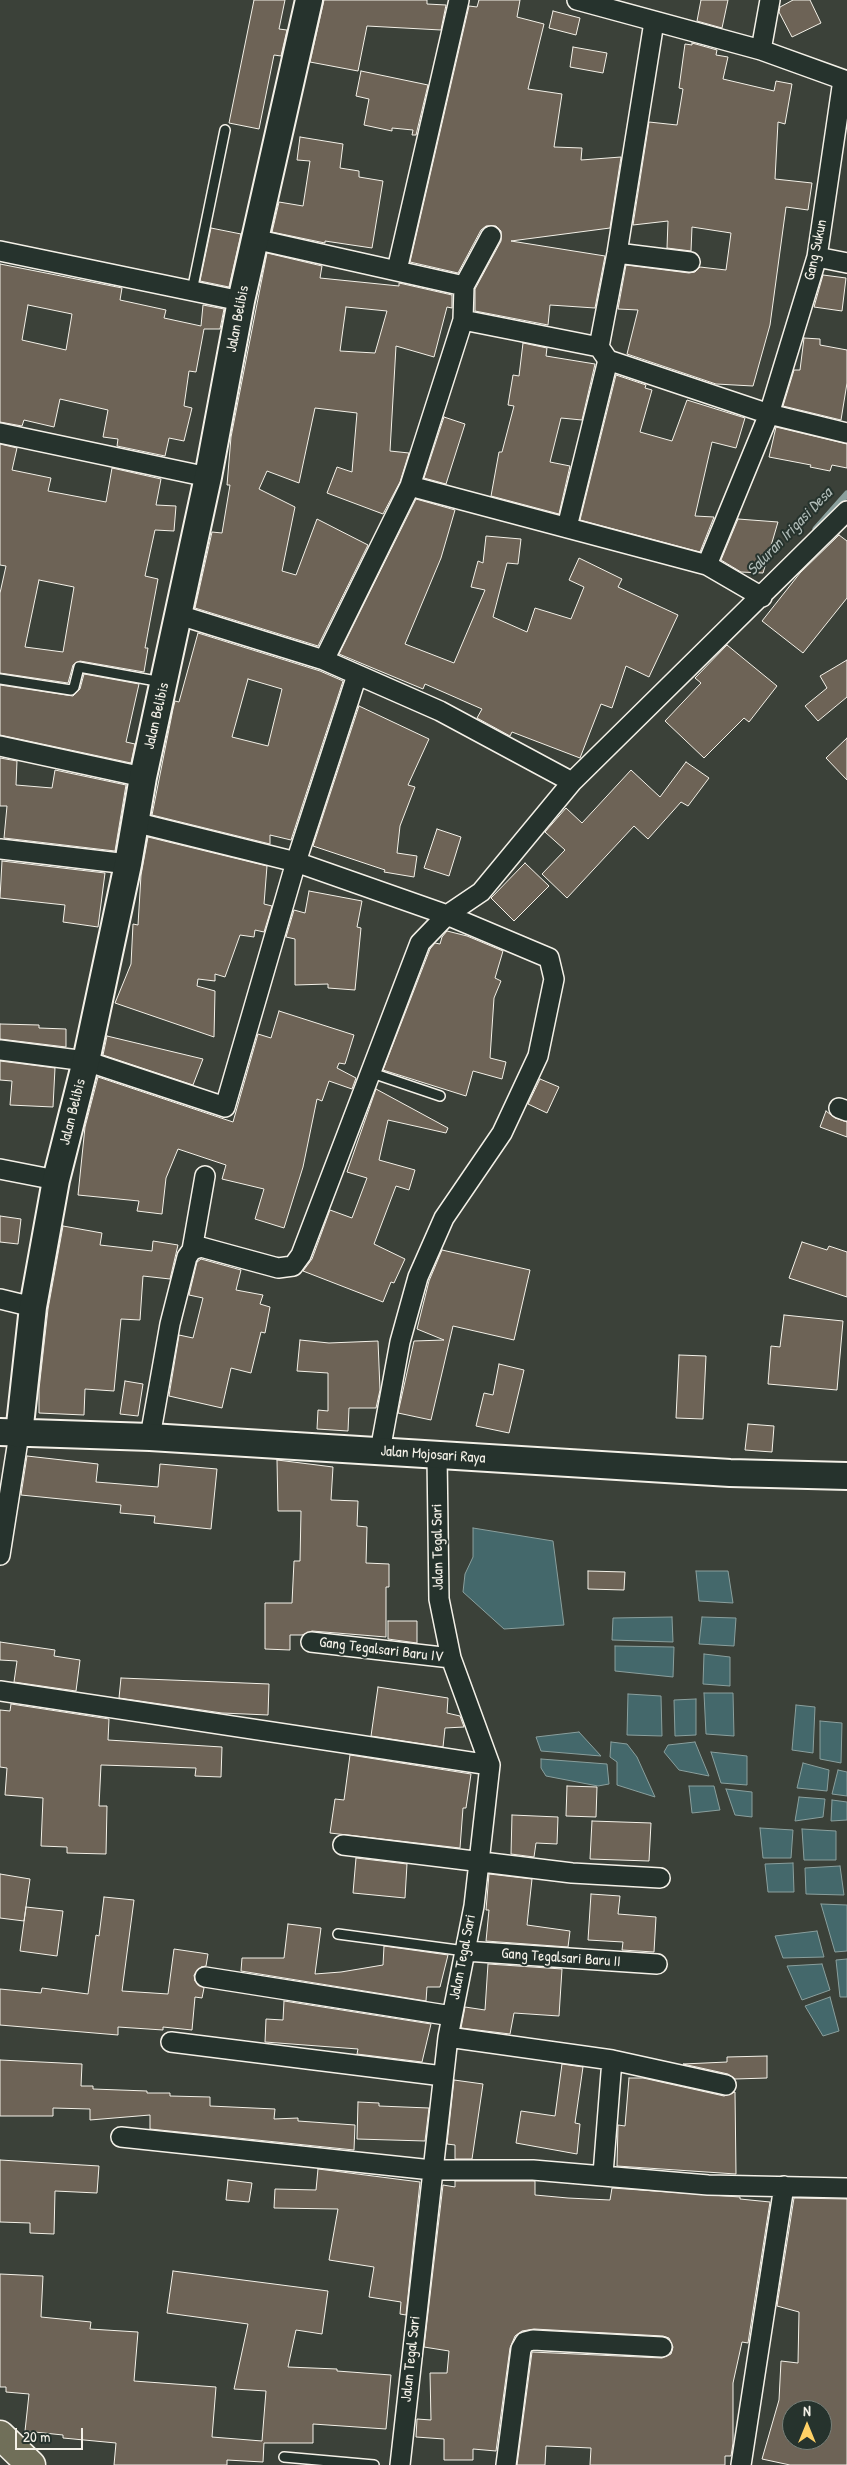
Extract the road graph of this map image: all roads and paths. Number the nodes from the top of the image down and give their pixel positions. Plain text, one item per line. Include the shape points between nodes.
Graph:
1 (309, 0) edge
2 (459, 0) edge
3 (577, 0) edge
4 (770, 0) edge
5 (654, 22) junction
6 (761, 50) junction
7 (845, 81) edge
8 (225, 130) dead end
9 (491, 236) dead end
10 (254, 239) junction
11 (0, 251) edge
12 (617, 252) junction
13 (817, 257) junction
14 (690, 262) dead end
15 (847, 262) edge
16 (397, 270) junction
17 (464, 286) junction
18 (192, 291) junction
19 (240, 301) junction
20 (462, 320) junction
21 (604, 354) junction
22 (769, 414) junction
23 (0, 433) edge
24 (847, 433) edge
25 (208, 477) junction
26 (410, 486) junction
27 (847, 512) edge
28 (567, 527) junction
29 (707, 565) junction
30 (762, 597) junction
31 (179, 615) junction
32 (324, 660) junction
33 (357, 675) junction
34 (0, 679) edge
35 (164, 682) junction
36 (0, 746) edge
37 (143, 777) junction
38 (572, 782) junction
39 (134, 822) junction
40 (0, 849) edge
41 (296, 862) junction
42 (128, 864) junction
43 (447, 915) junction
44 (0, 1050) edge
45 (86, 1062) junction
46 (372, 1072) junction
47 (440, 1096) dead end
48 (0, 1169) edge
49 (206, 1176) dead end
50 (56, 1180) junction
51 (192, 1250) junction
52 (0, 1299) edge
53 (33, 1307) junction
54 (9, 1433) edge
55 (150, 1437) junction
56 (380, 1452) junction
57 (437, 1456) junction
58 (847, 1476) edge
59 (0, 1555) edge
60 (311, 1642) dead end
61 (451, 1658) junction
62 (0, 1691) edge
63 (490, 1765) junction
64 (343, 1845) dead end
65 (479, 1860) junction
66 (660, 1878) dead end
67 (338, 1934) dead end
68 (465, 1952) junction
69 (657, 1964) dead end
70 (205, 1977) dead end
71 (452, 2016) junction
72 (448, 2037) junction
73 (172, 2042) dead end
74 (612, 2060) junction
75 (443, 2076) junction
76 (726, 2085) dead end
77 (120, 2137) dead end
78 (432, 2170) junction
79 (602, 2174) junction
80 (784, 2186) junction
81 (847, 2188) edge
82 (662, 2347) dead end
83 (284, 2457) dead end
84 (374, 2465) edge
85 (400, 2465) edge
86 (506, 2465) edge
87 (741, 2465) edge

1 - 10 street, Jalan Belibis
2 - 16 street
3 - 5 street
4 - 6 street
5 - 6 street
5 - 12 street
6 - 7 street
7 - 13 street, Gang Sukun
8 - 18 lane
9 - 17 street
10 - 16 street
10 - 19 street, Jalan Belibis
11 - 18 street
12 - 14 street
12 - 21 street
13 - 15 street
13 - 22 street, Gang Sukun
16 - 17 street
17 - 20 street
18 - 19 street
19 - 25 street, Jalan Belibis
20 - 21 street
20 - 26 street
21 - 22 street
21 - 28 street
22 - 24 street
22 - 29 street, Gang Sukun
23 - 25 street
25 - 31 street, Jalan Belibis
26 - 28 street
26 - 32 street
27 - 30 street
28 - 29 street
29 - 30 street
30 - 38 street
31 - 32 street
31 - 35 street, Jalan Belibis
32 - 33 street
33 - 38 street via 440,711
33 - 41 street
34 - 35 lane via 71,690 79,667
35 - 37 street, Jalan Belibis
36 - 37 street
37 - 39 street, Jalan Belibis
38 - 43 street via 481,892
39 - 41 street
39 - 42 street, Jalan Belibis
40 - 42 street
41 - 43 street
41 - 45 street via 225,1107
42 - 45 street, Jalan Belibis
43 - 46 street via 420,942
43 - 56 street via 549,958 554,979 538,1056 502,1133 444,1218 418,1277 400,1342
44 - 45 street
45 - 50 street, Jalan Belibis
46 - 47 lane
46 - 51 street via 301,1255 293,1266 278,1268 201,1247
48 - 50 street
49 - 51 street
50 - 53 street, Jalan Belibis
51 - 55 street via 187,1257 170,1324
52 - 53 street
53 - 54 street, Jalan Belibis
54 - 55 street, Jalan Mojosari Raya
54 - 59 street
55 - 56 street, Jalan Mojosari Raya
56 - 57 street, Jalan Mojosari Raya
57 - 58 street, Jalan Mojosari Raya
57 - 61 street, Jalan Tegal Sari via 439,1599
60 - 61 street, Gang Tegalsari Baru IV
61 - 63 street, Jalan Tegal Sari
62 - 63 street
63 - 65 street, Jalan Tegal Sari
64 - 65 street
65 - 66 street via 572,1873
65 - 68 street, Jalan Tegal Sari
67 - 68 lane
68 - 69 street, Gang Tegalsari Baru II
68 - 71 street, Jalan Tegal Sari
70 - 71 street
71 - 72 street, Jalan Tegal Sari
72 - 74 street
72 - 75 street, Jalan Tegal Sari
73 - 75 street
74 - 76 street
74 - 79 street
75 - 78 street, Jalan Tegal Sari
77 - 78 street
78 - 79 street
78 - 85 street, Jalan Tegal Sari
79 - 80 street via 708,2185
80 - 81 street
80 - 87 street
82 - 86 street via 525,2342 520,2349
83 - 84 lane

